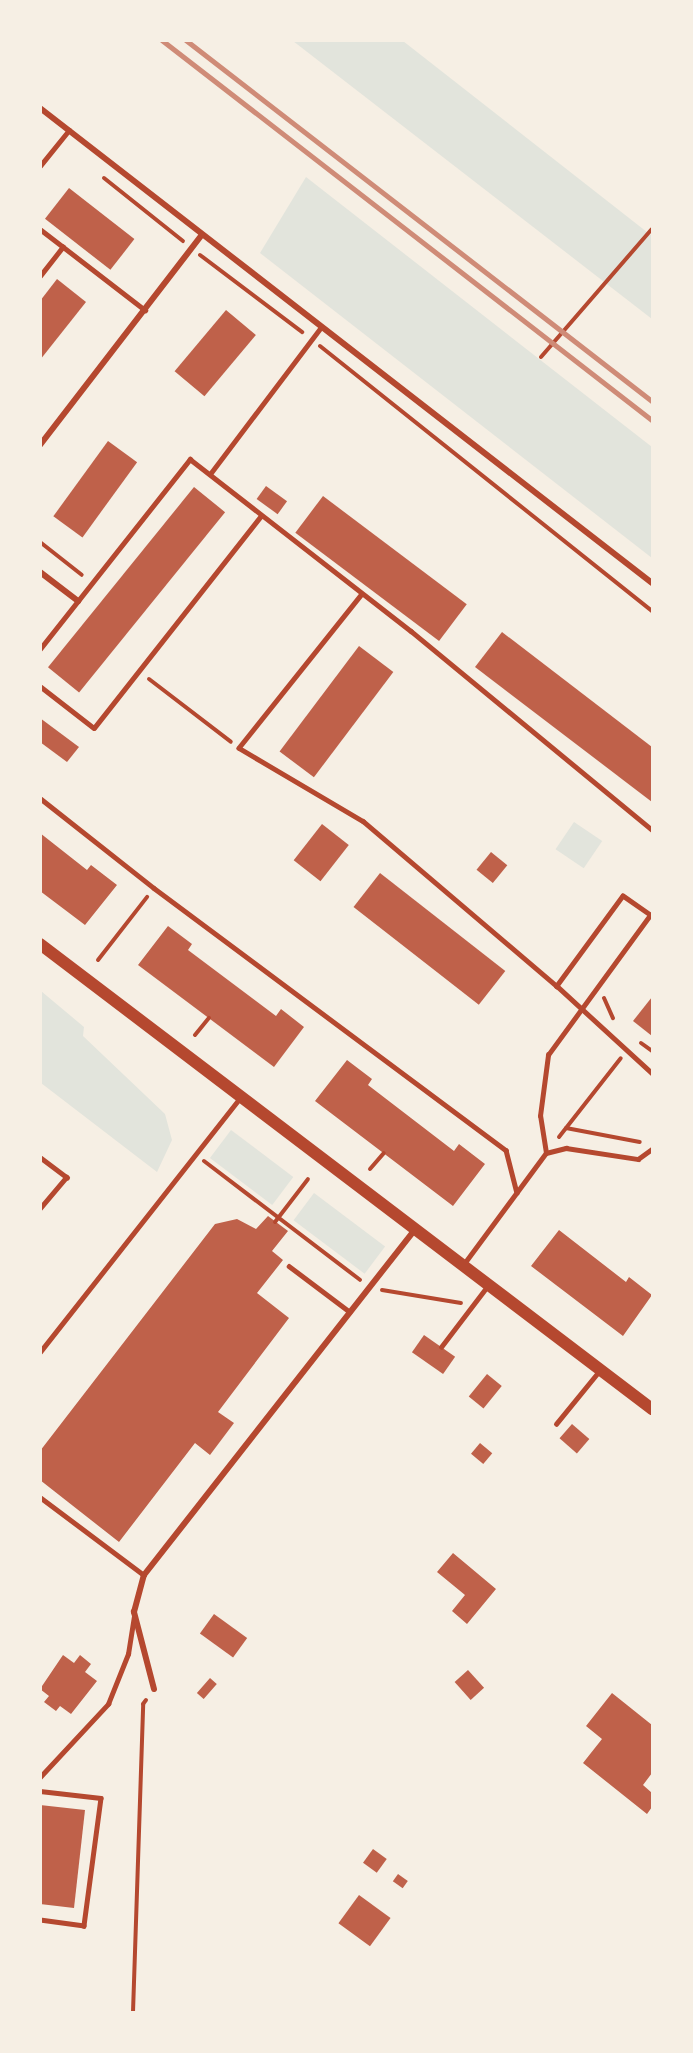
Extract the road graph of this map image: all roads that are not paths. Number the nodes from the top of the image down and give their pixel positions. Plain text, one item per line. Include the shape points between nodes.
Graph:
1 (40, 108) edge
2 (69, 130) junction
3 (40, 166) edge
4 (40, 229) edge
5 (202, 236) junction
6 (63, 246) junction
7 (40, 276) edge
8 (145, 310) junction
9 (321, 327) junction
10 (40, 446) edge
11 (210, 474) junction
12 (261, 516) junction
13 (40, 572) edge
14 (652, 583) edge
15 (362, 594) junction
16 (78, 602) junction
17 (40, 649) edge
18 (40, 687) edge
19 (40, 798) edge
20 (652, 830) edge
21 (40, 944) edge
22 (557, 986) junction
23 (581, 1008) junction
24 (652, 1073) edge
25 (241, 1096) junction
26 (652, 1149) edge
27 (546, 1153) junction
28 (40, 1157) edge
29 (517, 1193) junction
30 (40, 1209) edge
31 (415, 1229) junction
32 (463, 1265) junction
33 (289, 1266) dead end
34 (489, 1284) junction
35 (350, 1312) junction
36 (441, 1347) dead end
37 (40, 1352) edge
38 (601, 1369) junction
39 (652, 1409) edge
40 (556, 1424) dead end
41 (40, 1497) edge
42 (144, 1575) junction
43 (134, 1612) junction
44 (154, 1689) road end
45 (40, 1777) edge
46 (40, 1791) edge
47 (40, 1920) edge

1 - 2 street
2 - 3 lane
2 - 5 street
4 - 6 lane
5 - 8 street
5 - 9 street
6 - 7 lane
6 - 8 lane
8 - 10 street
9 - 11 lane
9 - 14 street
11 - 12 lane
11 - 16 lane via 190,459
12 - 15 lane
12 - 18 lane via 94,728
13 - 16 street
15 - 20 lane
15 - 22 lane via 239,748 363,821
16 - 17 lane
19 - 29 lane via 154,888 506,1150
21 - 25 main road
22 - 23 lane
22 - 23 lane via 623,896 650,915
23 - 24 lane
23 - 27 lane via 548,1055 540,1116
25 - 31 main road
25 - 37 lane
26 - 27 lane via 638,1160 566,1148
27 - 29 lane
28 - 30 lane via 67,1177
29 - 32 lane
31 - 32 main road
31 - 35 street
32 - 34 main road
33 - 35 lane
34 - 36 lane
34 - 38 main road
35 - 42 street
38 - 39 main road
38 - 40 lane
41 - 42 lane
42 - 43 street
43 - 44 street
43 - 45 lane via 128,1654 108,1704
46 - 47 lane via 101,1798 84,1926

